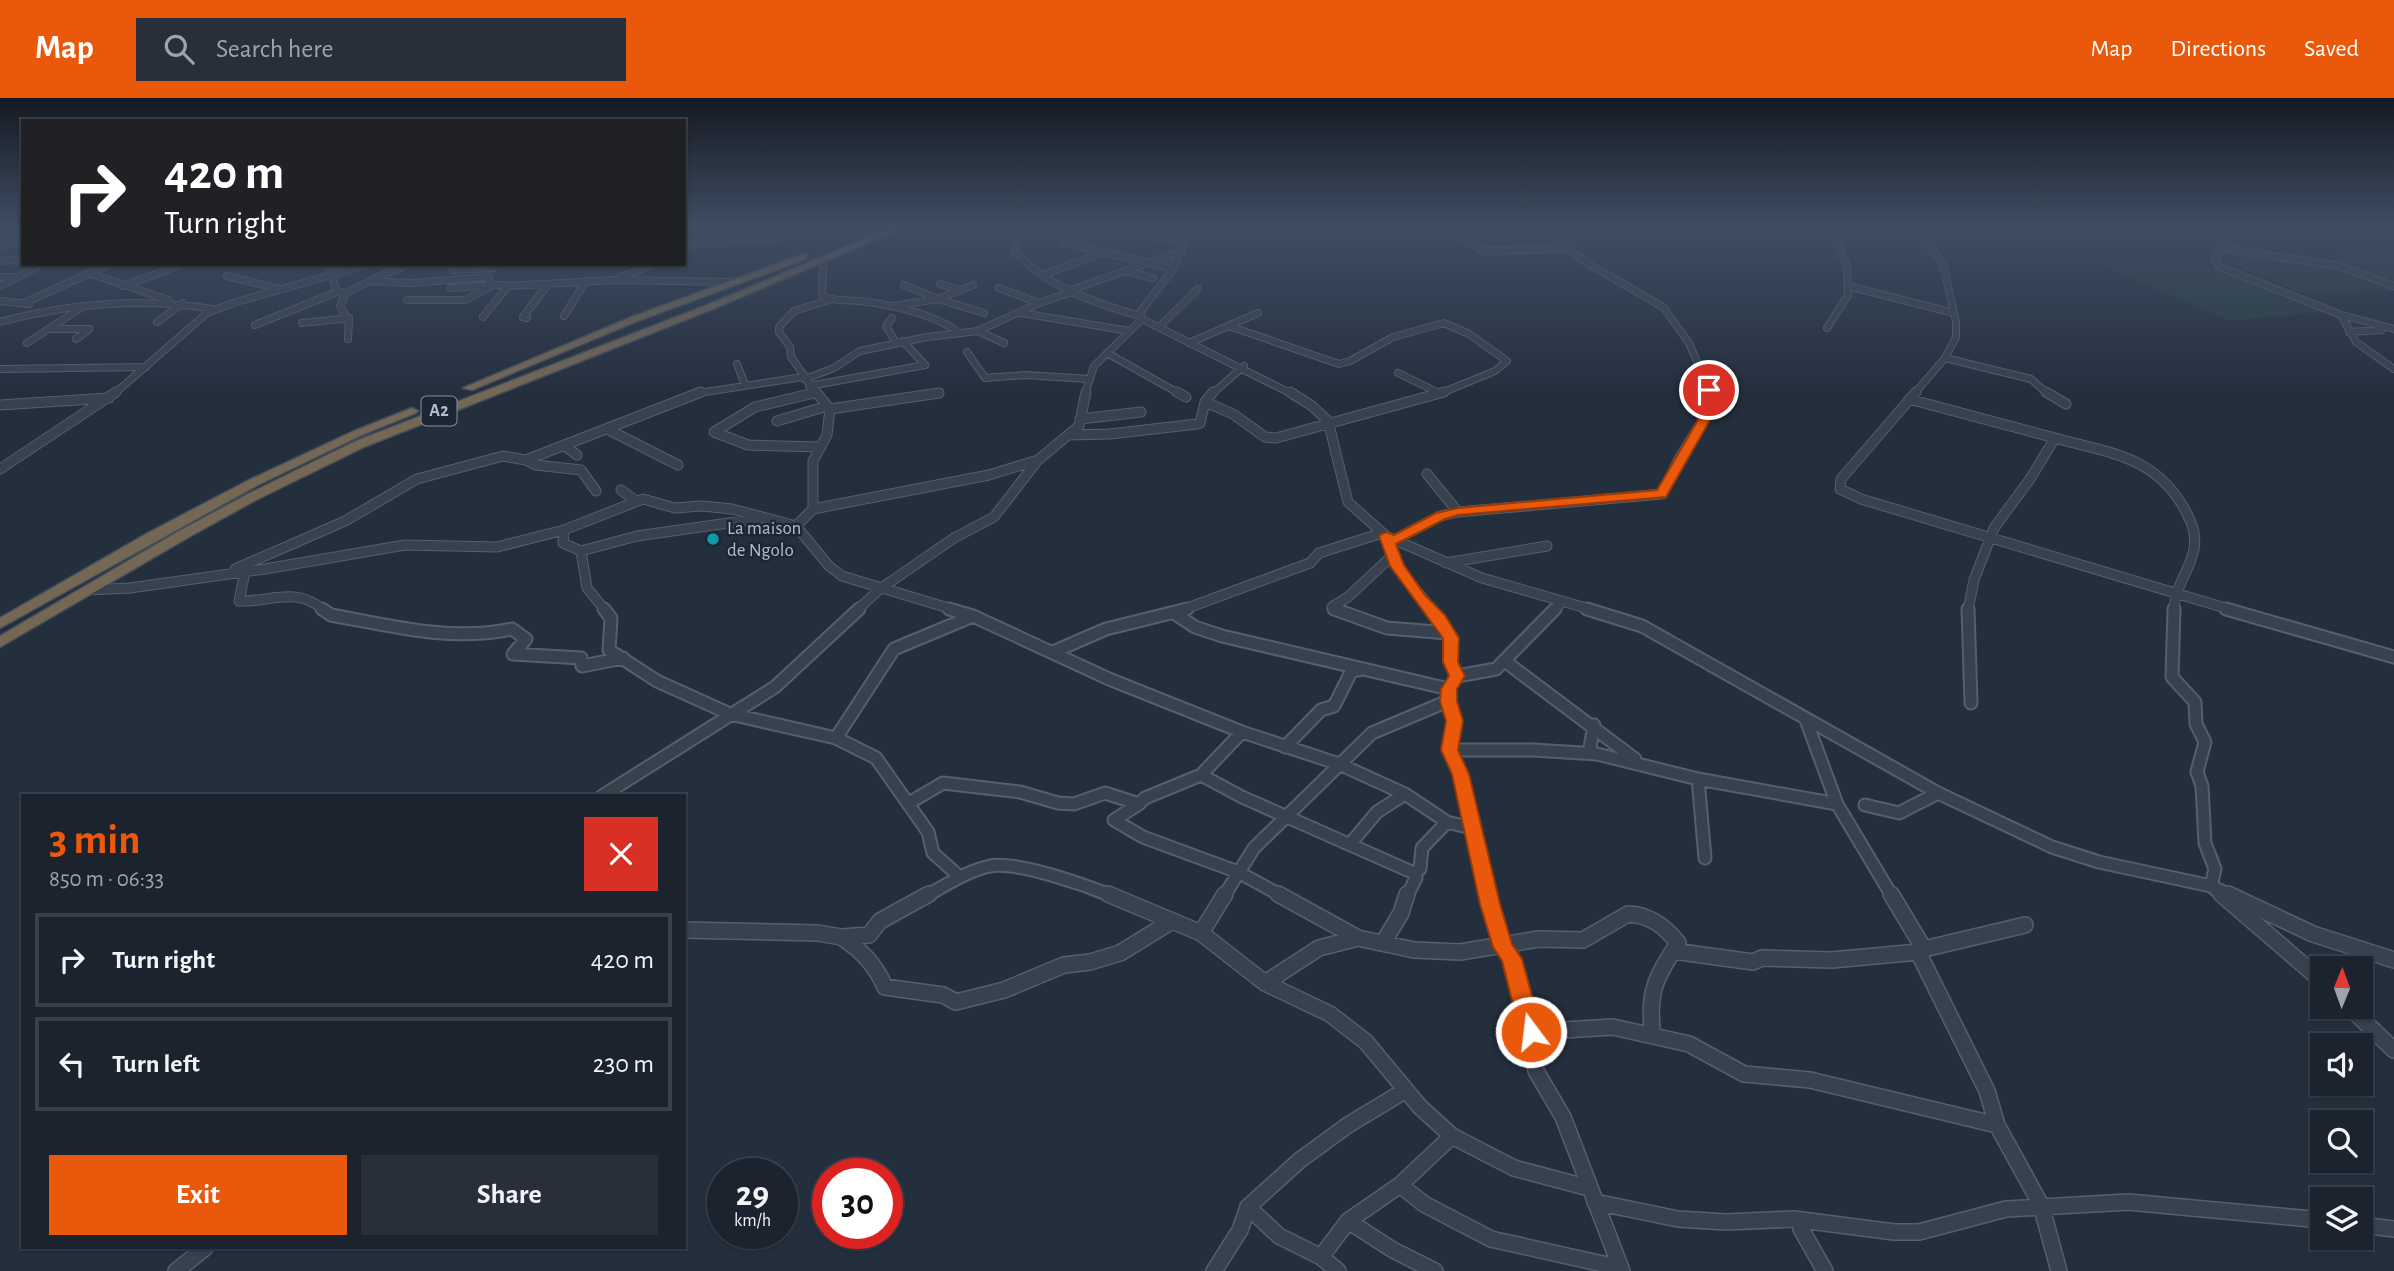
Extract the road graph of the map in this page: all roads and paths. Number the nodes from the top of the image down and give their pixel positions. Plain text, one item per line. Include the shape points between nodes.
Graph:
1 (72, 283) edge
2 (114, 283) edge
3 (131, 283) edge
4 (253, 283) edge
5 (307, 283) edge
6 (335, 283) edge
7 (367, 283) edge
8 (393, 283) edge
9 (490, 283) junction
10 (564, 283) edge
11 (585, 283) edge
12 (729, 283) edge
13 (768, 283) edge
14 (823, 283) edge
15 (1058, 283) edge
16 (1093, 283) edge
17 (1164, 283) edge
18 (1621, 283) edge
19 (1848, 283) edge
20 (1947, 283) edge
21 (2260, 283) edge
22 (548, 284) junction
23 (940, 284) dead end
24 (904, 285) dead end
25 (973, 285) dead end
26 (122, 286) junction
27 (508, 286) junction
28 (1848, 286) junction
29 (999, 288) dead end
30 (436, 289) dead end
31 (1198, 289) dead end
32 (282, 290) junction
33 (959, 290) junction
34 (1072, 291) junction
35 (337, 292) junction
36 (346, 293) junction
37 (688, 299) junction
38 (937, 299) junction
39 (407, 300) dead end
40 (829, 300) junction
41 (0, 301) edge
42 (174, 302) junction
43 (24, 303) junction
44 (183, 303) junction
45 (1039, 303) junction
46 (84, 305) junction
47 (710, 307) junction
48 (890, 307) junction
49 (213, 309) junction
50 (663, 309) junction
51 (54, 310) junction
52 (984, 313) dead end
53 (1021, 313) junction
54 (1258, 313) dead end
55 (1954, 313) junction
56 (2341, 315) junction
57 (564, 316) dead end
58 (483, 317) dead end
59 (682, 317) junction
60 (1141, 317) junction
61 (349, 318) junction
62 (527, 318) dead end
63 (892, 318) dead end
64 (0, 322) edge
65 (157, 322) dead end
66 (302, 323) dead end
67 (255, 325) dead end
68 (1229, 326) junction
69 (1159, 327) junction
70 (1827, 328) dead end
71 (48, 329) junction
72 (2393, 329) edge
73 (978, 331) junction
74 (1129, 331) junction
75 (2349, 332) junction
76 (960, 333) junction
77 (76, 339) dead end
78 (348, 340) dead end
79 (900, 342) junction
80 (27, 343) dead end
81 (1004, 343) dead end
82 (1189, 343) junction
83 (967, 352) dead end
84 (1107, 353) junction
85 (1944, 358) junction
86 (737, 364) dead end
87 (1244, 366) junction
88 (146, 367) junction
89 (0, 369) edge
90 (2394, 369) edge
91 (1398, 373) dead end
92 (1088, 379) junction
93 (808, 384) junction
94 (746, 385) junction
95 (939, 393) dead end
96 (1437, 393) junction
97 (1186, 397) dead end
98 (109, 398) junction
99 (1909, 399) junction
100 (1205, 401) junction
101 (2066, 404) dead end
102 (0, 405) edge
103 (828, 408) junction
104 (1142, 412) dead end
105 (1080, 419) junction
106 (777, 421) dead end
107 (1330, 425) junction
108 (607, 429) junction
109 (1068, 435) junction
110 (2055, 438) junction
111 (565, 446) junction
112 (821, 447) junction
113 (577, 455) dead end
114 (526, 460) junction
115 (1038, 460) junction
116 (678, 465) dead end
117 (0, 469) edge
118 (1427, 474) dead end
119 (597, 491) dead end
120 (621, 491) dead end
121 (636, 500) junction
122 (685, 503) dead end
123 (675, 508) junction
124 (813, 509) junction
125 (1458, 512) junction
126 (770, 517) junction
127 (796, 526) junction
128 (565, 530) junction
129 (1388, 537) junction
130 (1989, 538) junction
131 (1547, 546) dead end
132 (581, 551) junction
133 (1393, 555) junction
134 (1445, 563) junction
135 (244, 572) junction
136 (225, 574) junction
137 (880, 589) junction
138 (87, 590) junction
139 (2175, 594) junction
140 (1562, 602) junction
141 (1174, 613) junction
142 (973, 616) junction
143 (2, 621) edge
144 (1448, 633) junction
145 (0, 642) edge
146 (1053, 652) junction
147 (2394, 657) edge
148 (624, 658) junction
149 (1506, 662) junction
150 (1360, 670) junction
151 (1457, 676) junction
152 (1449, 695) junction
153 (1971, 703) dead end
154 (730, 714) junction
155 (1806, 720) junction
156 (1594, 726) junction
157 (1242, 732) junction
158 (836, 738) junction
159 (1285, 747) junction
160 (1450, 750) junction
161 (1589, 752) junction
162 (1640, 763) junction
163 (1339, 764) junction
164 (1201, 775) junction
165 (1698, 779) junction
166 (1938, 793) junction
167 (605, 794) edge
168 (1405, 794) junction
169 (906, 800) junction
170 (1139, 804) junction
171 (1837, 804) junction
172 (1866, 805) dead end
173 (1285, 816) junction
174 (1447, 822) junction
175 (1475, 829) junction
176 (1351, 844) junction
177 (1705, 858) dead end
178 (1238, 872) junction
179 (1414, 873) junction
180 (960, 877) junction
181 (2211, 886) junction
182 (1172, 921) junction
183 (2025, 925) dead end
184 (686, 930) edge
185 (1201, 933) junction
186 (841, 937) junction
187 (1358, 937) junction
188 (1383, 943) junction
189 (1503, 947) junction
190 (1673, 951) junction
191 (1921, 951) junction
192 (2394, 960) edge
193 (2310, 971) edge
194 (1265, 983) junction
195 (2361, 1019) edge
196 (1531, 1032) junction
197 (1653, 1036) junction
198 (2394, 1051) edge
199 (1406, 1090) junction
200 (1997, 1125) junction
201 (1452, 1136) junction
202 (1400, 1185) junction
203 (1592, 1195) junction
204 (2041, 1205) junction
205 (1248, 1207) junction
206 (2310, 1219) edge
207 (1348, 1221) junction
208 (1811, 1222) junction
209 (2373, 1226) edge
210 (2394, 1229) edge
211 (204, 1249) edge
212 (1321, 1258) junction
213 (1621, 1270) edge
214 (176, 1271) edge
215 (1214, 1271) edge
216 (1338, 1271) edge
217 (1435, 1271) edge
218 (1825, 1271) edge
219 (2059, 1271) edge

1 - 43 street
2 - 26 street
3 - 26 street
4 - 32 street
5 - 32 street
6 - 35 street
7 - 36 street
8 - 9 street
9 - 27 street
9 - 30 street
9 - 39 street via 465,300
10 - 22 street
11 - 57 street
12 - 37 highway, A2
13 - 47 highway, A2
14 - 40 street via 822,295
15 - 34 street
16 - 34 street
17 - 60 street
18 - 125 street via 1663,307 1689,343 1712,397 1711,408 1662,494
19 - 28 street
20 - 55 street
21 - 56 street
22 - 27 street
22 - 62 street via 523,317
23 - 33 street
24 - 38 street
25 - 33 street
26 - 42 street
27 - 58 street
28 - 55 street
28 - 70 street via 1848,299
29 - 45 street
31 - 69 street
32 - 49 street
33 - 38 street
34 - 45 street
34 - 60 street
35 - 36 street
35 - 67 street
36 - 61 street via 340,306
37 - 47 highway
37 - 50 highway, A2
38 - 48 street
38 - 52 street
40 - 48 street
40 - 93 street via 794,311 779,327
41 - 43 street
42 - 44 street
42 - 46 street
43 - 51 street via 57,307
44 - 49 street
44 - 65 street
45 - 53 street
46 - 51 street
46 - 71 street
47 - 59 highway, A2
48 - 76 street
49 - 88 street
50 - 59 highway via 681,312
50 - 143 highway, A2 via 269,473
51 - 64 street
53 - 73 street
53 - 74 street
54 - 68 street
55 - 85 street via 1956,337
56 - 72 street
56 - 75 street
59 - 138 highway, A2 via 360,444 252,497
60 - 69 street
60 - 74 street
61 - 66 street
61 - 78 street
63 - 79 street via 886,326
68 - 82 street
68 - 96 street via 1339,364 1403,334 1444,323 1507,361 1495,373
69 - 82 street
71 - 77 street via 89,329
71 - 80 street
72 - 75 street
73 - 76 street
73 - 81 street
74 - 84 street
75 - 90 street
76 - 79 street
79 - 93 street via 860,351
79 - 93 street via 925,365
82 - 87 street
83 - 92 street via 985,379 1026,375
84 - 92 street
84 - 97 street
85 - 99 street
85 - 101 street via 2031,379
86 - 94 street
87 - 100 street
87 - 107 street via 1312,407
88 - 89 street
88 - 98 street
91 - 96 street
92 - 105 street
93 - 94 street
93 - 103 street
93 - 112 street via 713,432 748,445
94 - 108 street via 694,393
95 - 103 street
96 - 107 street
98 - 102 street
98 - 117 street
99 - 110 street
99 - 130 street via 1841,480 1840,489
100 - 107 street via 1270,439
100 - 109 street via 1197,425
103 - 106 street
103 - 112 street via 827,435
104 - 105 street
105 - 109 street
107 - 129 street via 1348,502
108 - 111 street
108 - 116 street
109 - 115 street
110 - 130 street
110 - 139 street via 2141,462 2179,499 2194,526 2194,538
111 - 113 street
111 - 114 street
112 - 124 street via 813,461
114 - 119 street via 580,470
114 - 136 street via 503,456 417,479 345,521
115 - 124 street via 989,475
115 - 137 street via 994,517 954,538
118 - 125 street
120 - 121 street
121 - 123 street
121 - 128 street
122 - 123 street
123 - 126 street via 702,506
124 - 127 street
125 - 129 street
126 - 127 street
126 - 132 street via 637,536
127 - 137 street via 842,576
128 - 132 street via 563,542
128 - 135 street via 497,547 417,544
129 - 133 street
129 - 134 street
129 - 141 street via 1319,553 1310,563
130 - 139 street
130 - 153 street via 1968,602
131 - 134 street
132 - 148 street via 587,588 611,618 609,650
133 - 144 street
133 - 144 street via 1332,607 1387,628
134 - 140 street
135 - 136 street
135 - 148 street via 237,600 241,602 303,597 331,615 432,636 512,629 526,639 513,654 581,659 582,666
136 - 138 street via 130,589
137 - 142 street
137 - 154 street via 775,687
138 - 145 highway, A2
139 - 147 street
139 - 181 street via 2172,677 2195,702 2196,724 2205,742 2197,772 2205,843 2215,869
140 - 149 street
140 - 155 street via 1642,626
141 - 146 street via 1106,629
141 - 150 street via 1212,633
142 - 146 street
142 - 158 street via 894,649
144 - 151 street via 1450,662
146 - 157 street
148 - 154 street via 657,681
149 - 151 street via 1484,674
149 - 156 street
150 - 152 street
150 - 159 street via 1350,674 1334,706 1321,710
151 - 152 street
152 - 160 street via 1454,721
152 - 163 street via 1372,733
154 - 158 street
154 - 167 street
155 - 166 street
155 - 171 street
156 - 161 street
156 - 162 street
157 - 159 street
157 - 164 street
158 - 169 street via 876,758
159 - 163 street
160 - 161 street
160 - 175 street
161 - 162 street
162 - 165 street
163 - 168 street
163 - 173 street
164 - 170 street
164 - 173 street
165 - 171 street
165 - 177 street
166 - 172 street via 1899,813
166 - 181 street via 2073,855
168 - 174 street
168 - 176 street via 1377,812
169 - 170 street via 943,783 1020,792 1058,803 1081,804 1105,793
169 - 180 street via 928,832 933,853
170 - 178 street via 1114,820 1143,837
171 - 191 street
173 - 176 street
173 - 178 street
174 - 175 street
174 - 179 street via 1422,848 1420,869
175 - 189 street
176 - 179 street
178 - 185 street
178 - 187 street
179 - 188 street via 1401,913
180 - 182 street via 992,866 1023,868 1091,887
180 - 186 street via 880,921 869,935
181 - 192 street via 2313,934
181 - 193 street
182 - 185 street
182 - 186 street via 1120,953 1064,965 1004,990 956,1002 943,995 885,987 876,967
183 - 191 street
184 - 186 street
185 - 194 street
187 - 188 street
187 - 194 street via 1316,948
188 - 189 street via 1430,951
189 - 190 street via 1539,939 1583,940 1632,914 1647,916 1670,931 1678,943
189 - 196 street via 1511,959
190 - 191 street via 1753,962
190 - 197 street via 1651,982
191 - 200 street via 1987,1091
194 - 199 street via 1349,1028
195 - 198 street
196 - 197 street via 1603,1026
196 - 203 street via 1536,1071 1563,1117
197 - 200 street via 1704,1050 1744,1074 1810,1080
199 - 201 street
199 - 205 street via 1300,1160
200 - 204 street
201 - 202 street
201 - 203 street via 1514,1168
202 - 207 street
202 - 213 street via 1424,1204 1491,1239
203 - 208 street via 1701,1221
203 - 213 street
204 - 206 street via 2128,1202
204 - 208 street via 2006,1209 1919,1232
204 - 219 street
205 - 212 street via 1279,1236
205 - 215 street via 1240,1230
207 - 212 street
207 - 217 street
208 - 218 street via 1800,1223 1801,1229
209 - 210 street
211 - 214 street
212 - 216 street

